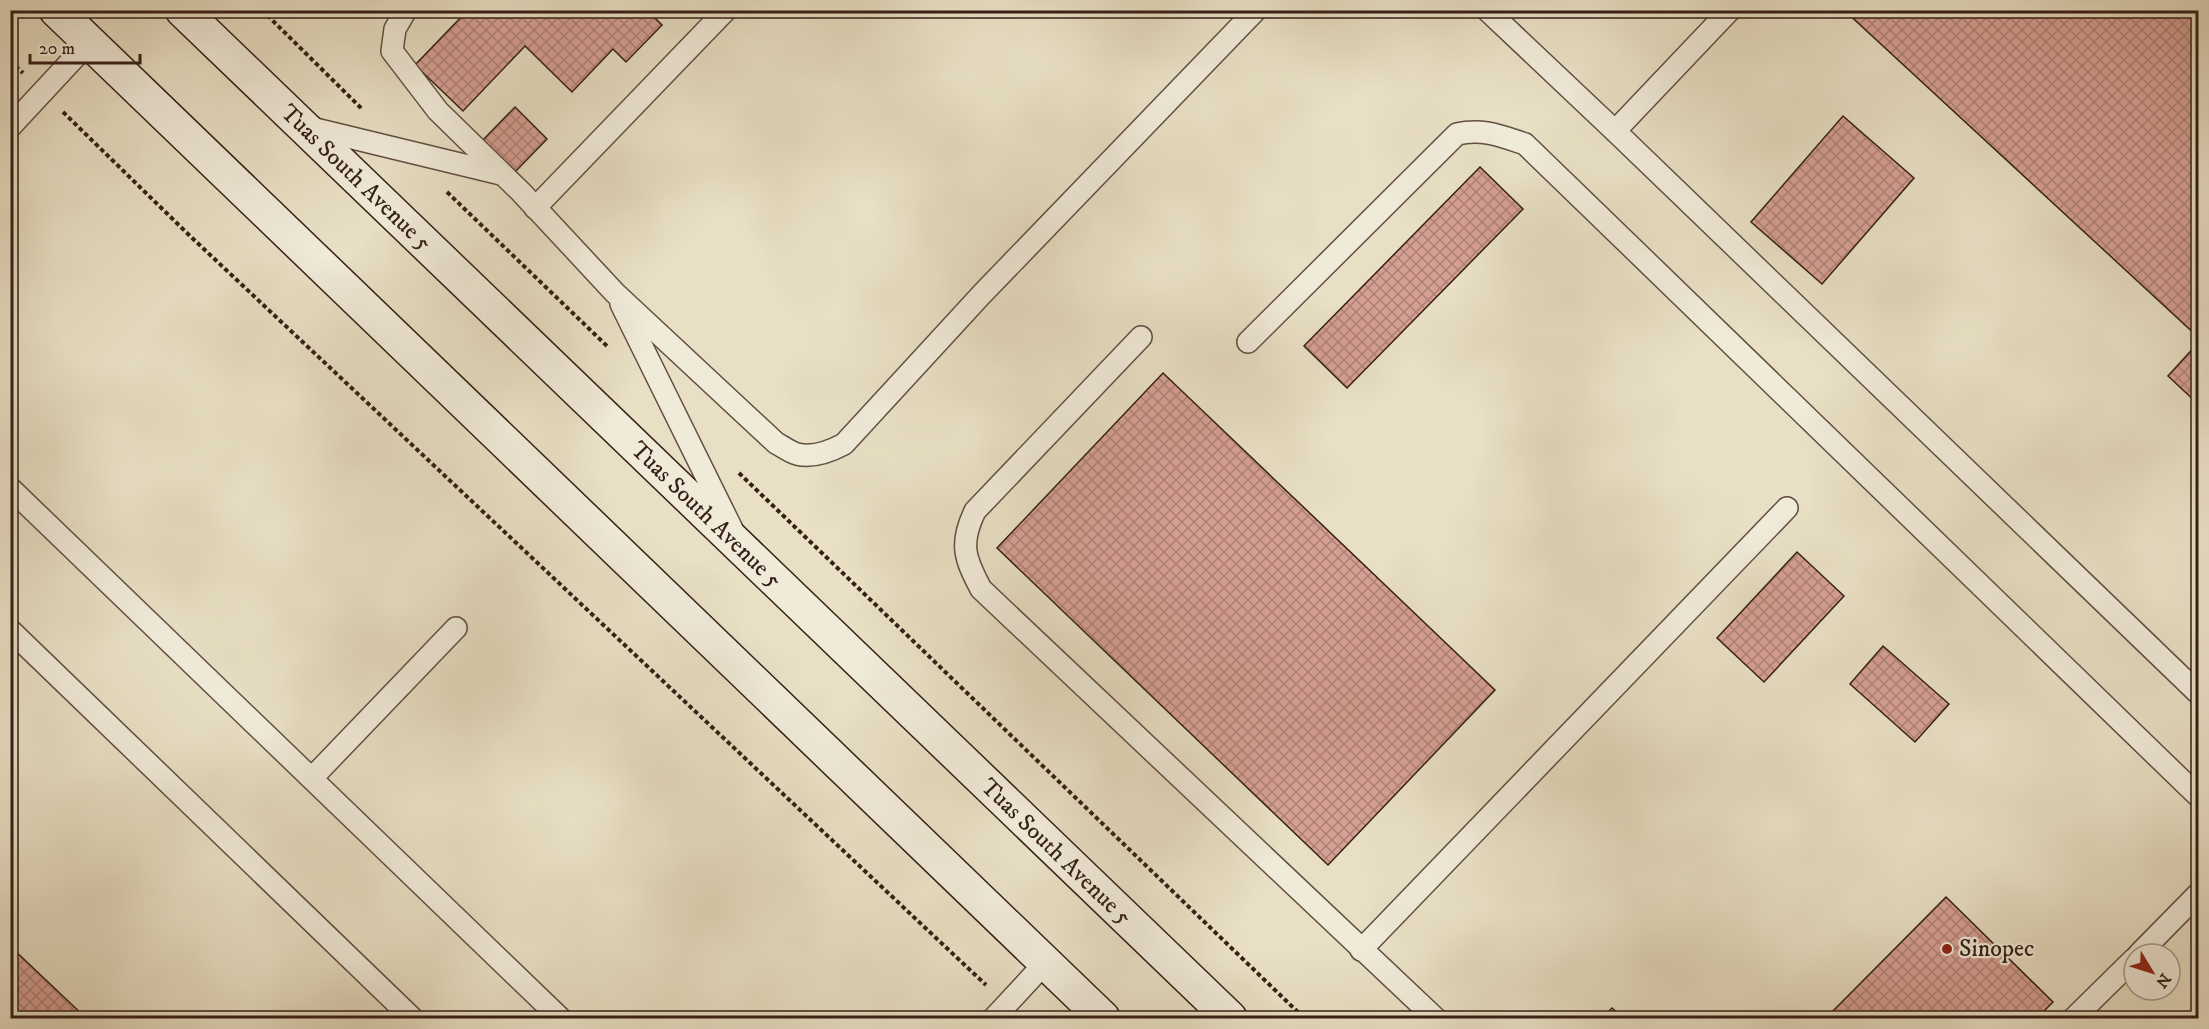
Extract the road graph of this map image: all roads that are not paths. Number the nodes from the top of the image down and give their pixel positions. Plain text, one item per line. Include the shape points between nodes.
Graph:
1 (56, 10) edge
2 (183, 10) edge
3 (406, 10) edge
4 (726, 10) edge
5 (1256, 10) edge
6 (1486, 10) edge
7 (1730, 10) edge
8 (89, 42) junction
9 (301, 125) junction
10 (10, 127) edge
11 (1615, 130) junction
12 (503, 174) junction
13 (535, 208) junction
14 (615, 293) junction
15 (1141, 337) dead end
16 (1248, 342) dead end
17 (10, 488) edge
18 (1787, 508) dead end
19 (742, 549) junction
20 (456, 628) dead end
21 (15, 643) edge
22 (2199, 693) edge
23 (312, 778) junction
24 (2199, 796) edge
25 (2199, 894) edge
26 (2151, 942) edge
27 (1361, 950) junction
28 (1044, 964) junction
29 (2122, 971) edge
30 (1001, 1012) edge
31 (412, 1018) edge
32 (560, 1018) edge
33 (1102, 1018) edge
34 (1230, 1018) edge
35 (1435, 1018) edge
36 (2074, 1018) edge

1 - 8 street
2 - 9 street, Tuas South Avenue 5
3 - 12 lane via 395,29 392,51 438,111
4 - 13 lane
5 - 14 lane via 982,294 844,444 832,451 798,454 776,443
6 - 11 lane
7 - 11 lane
8 - 10 lane
8 - 28 street
9 - 12 lane
9 - 19 street, Tuas South Avenue 5
11 - 22 lane
12 - 13 lane
13 - 14 lane
14 - 19 lane
15 - 27 lane via 975,511 965,546 967,562 981,589
16 - 24 lane via 1457,134 1473,130 1525,144
17 - 23 lane
18 - 27 lane
19 - 34 street, Tuas South Avenue 5
20 - 23 lane
21 - 31 lane
23 - 32 lane
25 - 26 lane
27 - 35 lane
28 - 30 lane
28 - 33 street
29 - 36 lane

